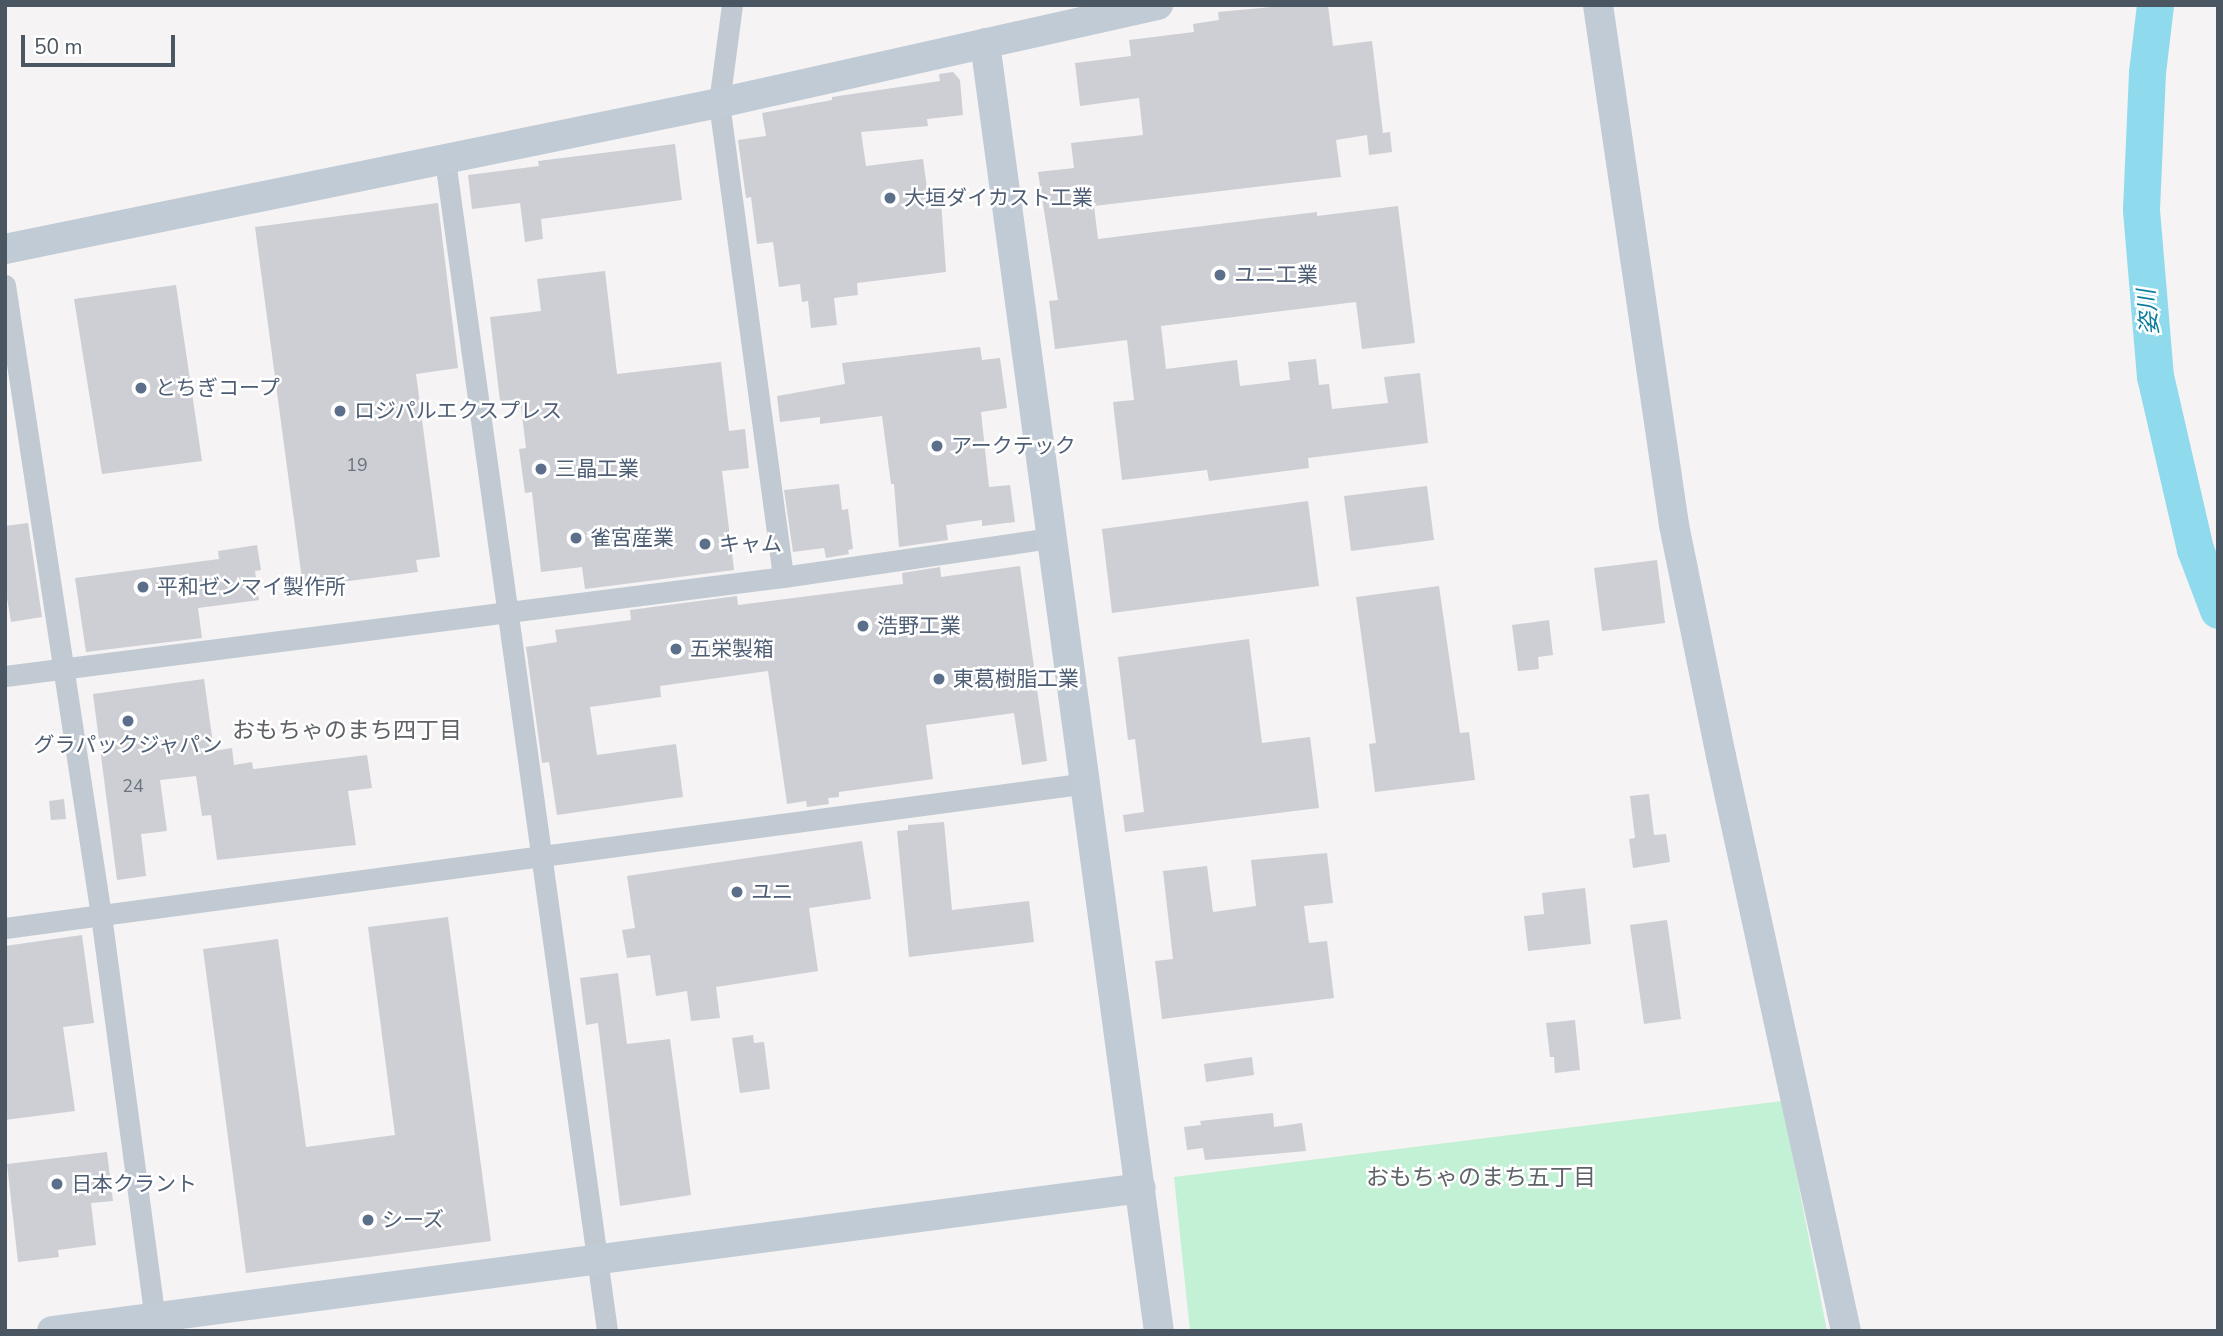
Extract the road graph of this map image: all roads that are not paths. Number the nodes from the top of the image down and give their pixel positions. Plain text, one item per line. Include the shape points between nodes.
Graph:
1 (732, 5) edge
2 (1158, 5) edge
3 (1598, 5) edge
4 (985, 43) junction
5 (719, 103) junction
6 (445, 160) junction
7 (5, 248) edge
8 (5, 285) edge
9 (1051, 538) junction
10 (783, 577) junction
11 (508, 611) junction
12 (65, 668) junction
13 (5, 676) edge
14 (1087, 783) junction
15 (544, 858) junction
16 (101, 915) junction
17 (5, 928) edge
18 (1141, 1188) junction
19 (598, 1260) junction
20 (155, 1324) edge
21 (52, 1331) edge
22 (607, 1331) edge
23 (1159, 1331) edge
24 (1846, 1331) edge

1 - 5 street
2 - 4 street
3 - 24 street via 1674,525
4 - 5 street
4 - 9 street
5 - 6 street
5 - 10 street
6 - 7 street
6 - 11 street
8 - 12 street
9 - 10 street
9 - 14 street
10 - 11 street
11 - 12 street
11 - 15 street
12 - 13 street
12 - 16 street
14 - 15 street
14 - 18 street
15 - 16 street
15 - 19 street
16 - 17 street
16 - 20 street
18 - 19 street
18 - 23 street
19 - 20 street
19 - 22 street
20 - 21 street

